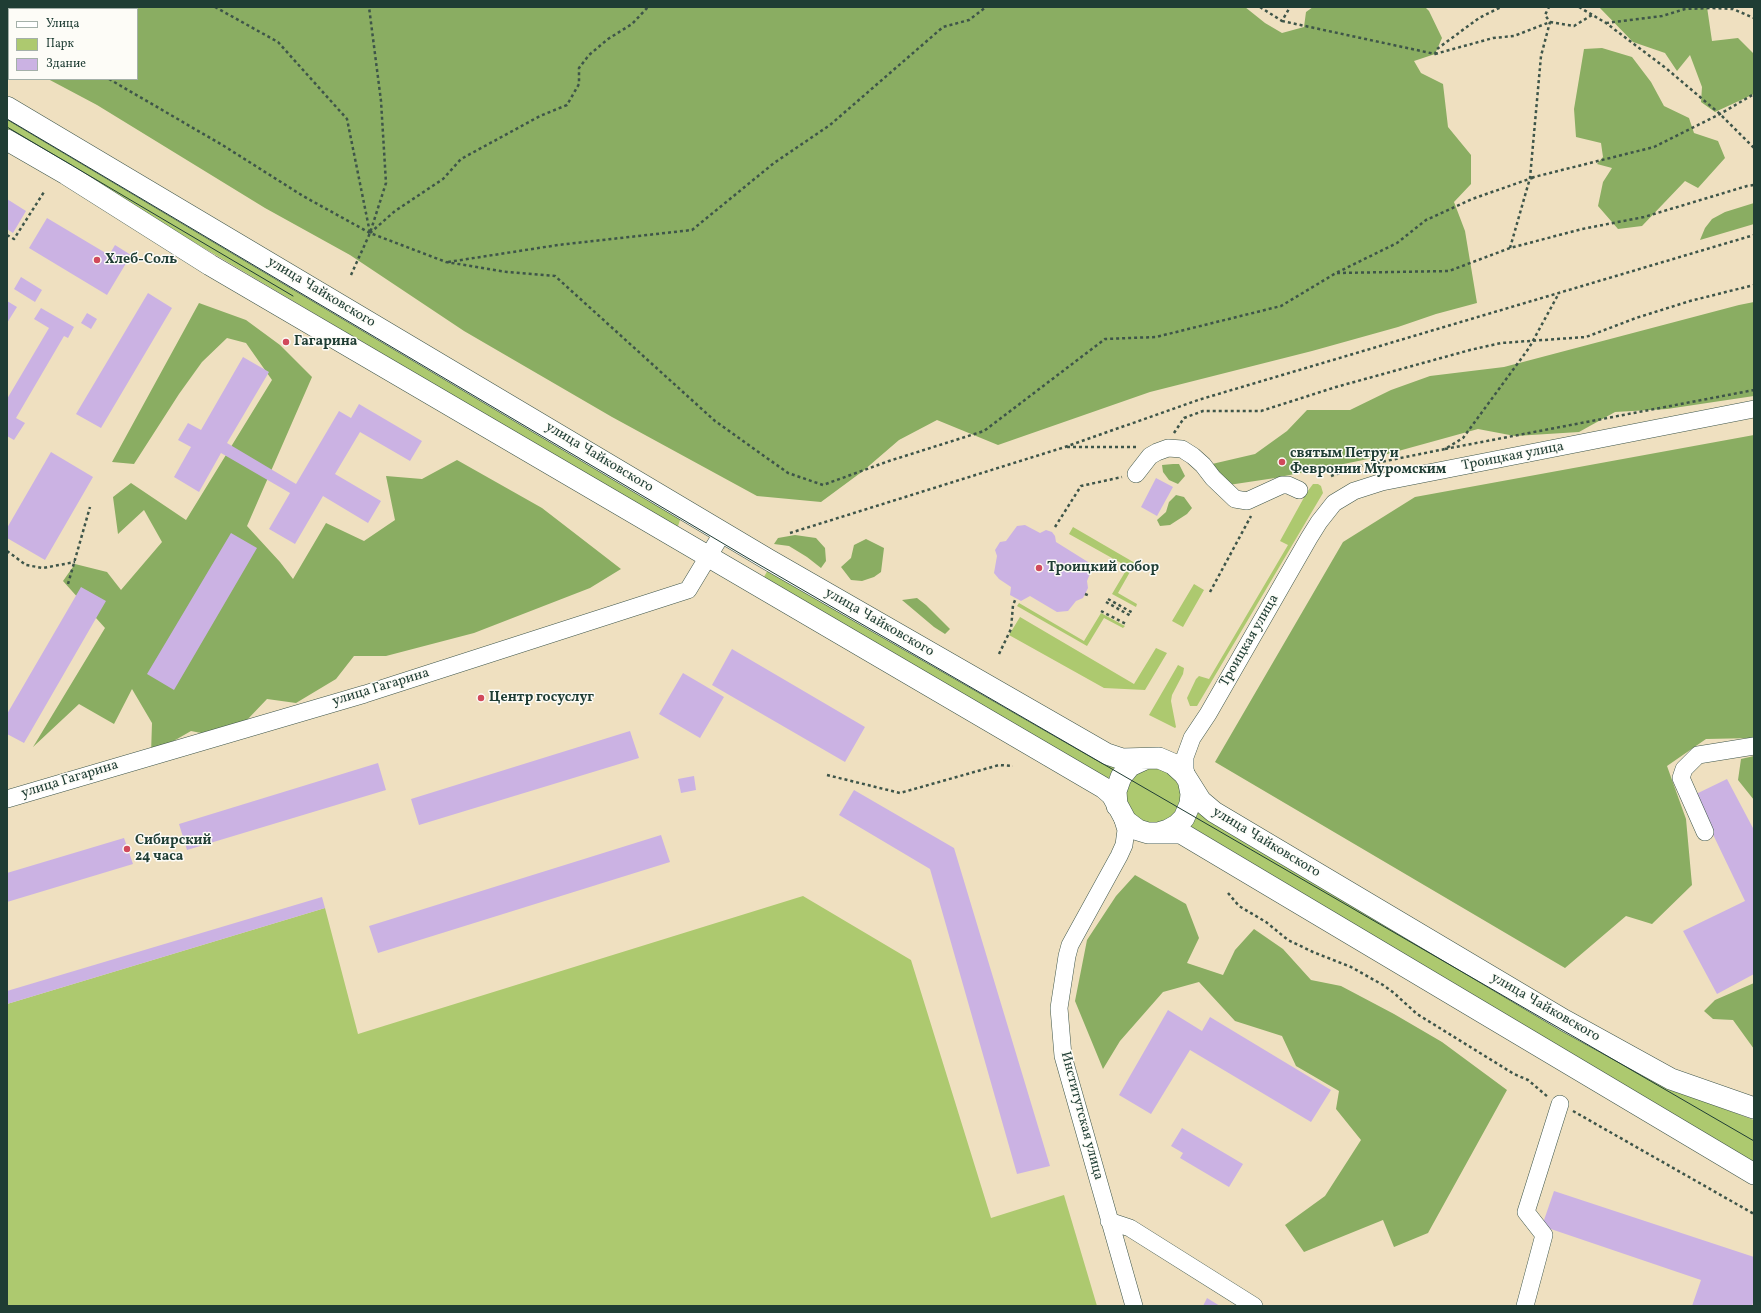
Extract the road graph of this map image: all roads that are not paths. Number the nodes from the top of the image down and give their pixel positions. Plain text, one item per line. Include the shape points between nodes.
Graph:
1 (7, 107) edge
2 (7, 140) edge
3 (1754, 409) edge
4 (1136, 474) road end
5 (1299, 490) dead end
6 (723, 532) junction
7 (709, 557) junction
8 (1192, 738) junction
9 (1754, 746) edge
10 (1151, 758) junction
11 (1188, 781) junction
12 (1104, 788) joint
13 (7, 799) edge
14 (1120, 811) junction
15 (1165, 830) junction
16 (1704, 832) dead end
17 (1120, 856) junction
18 (1560, 1104) road end
19 (1754, 1108) edge
20 (1754, 1174) edge
21 (1109, 1221) junction
22 (1134, 1306) edge
23 (1254, 1306) edge
24 (1525, 1306) edge

1 - 6 main road, улица Чайковского
2 - 7 main road, улица Чайковского via 66,174 210,266
3 - 8 street, Троицкая улица via 1390,481 1354,491 1334,503 1319,522
4 - 5 street via 1150,456 1163,450 1182,449 1203,465 1235,500 1247,501 1282,485
6 - 7 street, улица Гагарина
6 - 10 main road, улица Чайковского via 1107,754 1122,759
7 - 12 main road, улица Чайковского
7 - 13 street, улица Гагарина via 688,590 365,694
8 - 10 street via 1174,752
8 - 11 street via 1185,757 1184,769
9 - 16 street via 1698,755 1684,769 1681,778
10 - 11 main road, улица Чайковского via 1164,759 1173,764 1181,770
10 - 14 main road via 1130,766 1120,777 1116,791
11 - 15 main road via 1191,794 1184,818
11 - 19 main road, улица Чайковского via 1205,805 1214,812 1564,1020 1670,1079
12 - 14 main road, Институтская улица via 1112,795
14 - 15 main road, Институтская улица via 1129,824 1138,830 1148,833
14 - 17 street, Институтская улица via 1127,833
15 - 17 street via 1138,840 1127,847
15 - 20 main road, Институтская улица via 1181,833
17 - 21 street, Институтская улица via 1070,945 1059,1008 1063,1056
18 - 24 street via 1526,1212 1544,1234
21 - 22 street, Институтская улица
21 - 23 street via 1130,1228

